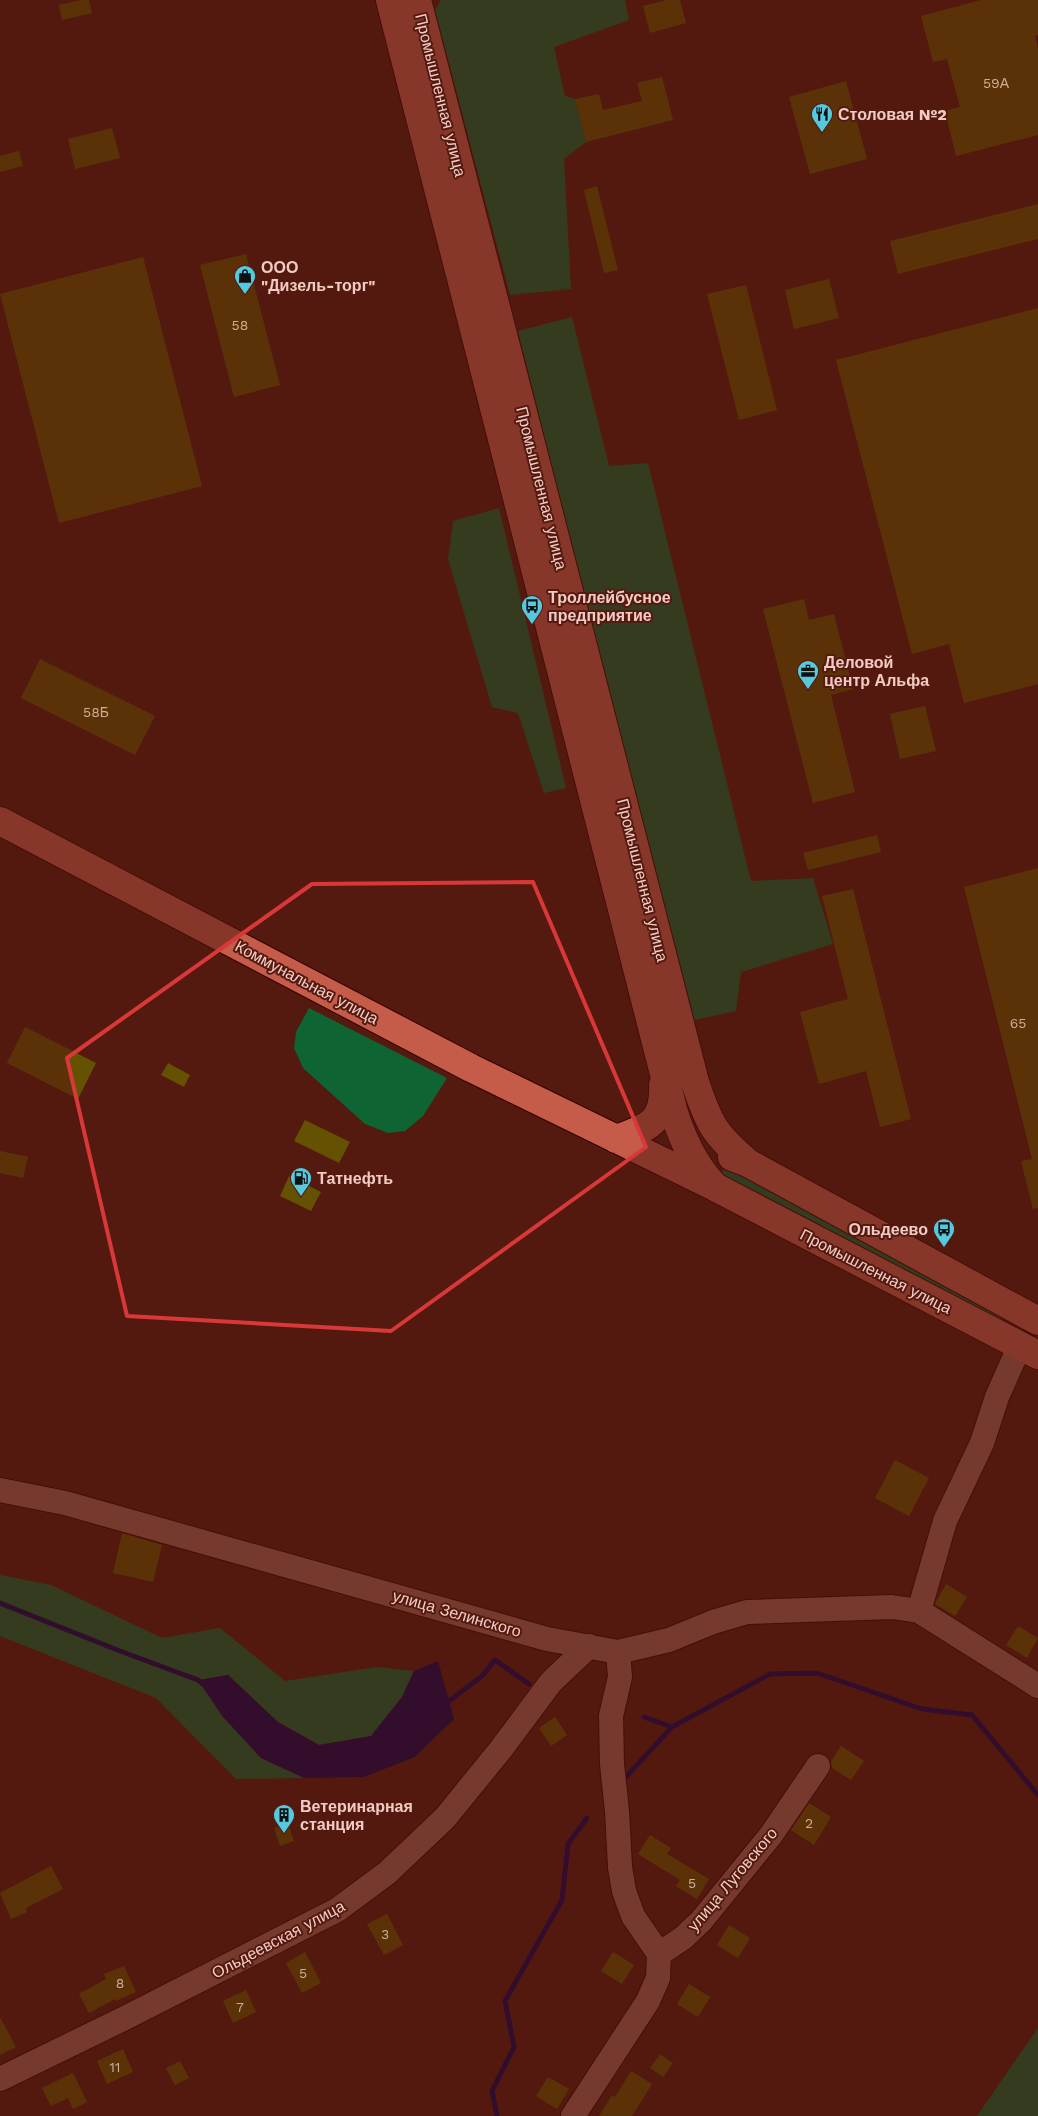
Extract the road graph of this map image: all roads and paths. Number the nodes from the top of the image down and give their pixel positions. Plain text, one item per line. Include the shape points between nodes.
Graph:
1 (390, 0) edge
2 (417, 0) edge
3 (442, 98) junction
4 (416, 105) junction
5 (498, 317) junction
6 (472, 323) junction
7 (540, 479) junction
8 (514, 486) junction
9 (0, 821) edge
10 (663, 1072) junction
11 (706, 1115) junction
12 (616, 1139) junction
13 (684, 1141) junction
14 (748, 1163) junction
15 (715, 1187) junction
16 (1036, 1320) edge
17 (1029, 1350) edge
18 (0, 1490) edge
19 (919, 1611) junction
20 (589, 1646) junction
21 (618, 1652) junction
22 (1038, 1686) edge
23 (818, 1766) dead end
24 (659, 1954) junction
25 (0, 2079) edge
26 (573, 2116) edge

1 - 4 main road, Промышленная улица
2 - 3 main road, Промышленная улица
3 - 4 main road
3 - 5 main road, Промышленная улица
4 - 6 main road, Промышленная улица
5 - 6 main road
5 - 7 main road, Промышленная улица
6 - 8 main road, Промышленная улица
7 - 8 main road
7 - 11 main road, Промышленная улица
8 - 10 main road, Промышленная улица
9 - 12 main road, Коммунальная улица via 471,1068
10 - 12 main road, Промышленная улица via 664,1092 655,1120 646,1128
10 - 13 main road, Промышленная улица
11 - 13 main road via 700,1133
11 - 14 main road, Промышленная улица via 714,1131
12 - 13 main road, Промышленная улица
12 - 15 main road, Промышленная улица
13 - 14 main road, Промышленная улица via 715,1149
13 - 15 main road, Промышленная улица via 704,1176
14 - 16 main road, Промышленная улица
15 - 17 main road, Промышленная улица
16 - 17 main road
17 - 19 street via 997,1397 982,1443 945,1521
18 - 20 street, улица Зелинского via 65,1504 547,1639
19 - 21 street, улица Зелинского via 892,1607 747,1612 669,1640
19 - 22 street
20 - 21 street, улица Зелинского
20 - 25 street, Ольдеевская улица via 551,1682 445,1818 387,1872 337,1910
21 - 24 street via 620,1678 611,1716 620,1867 633,1916
23 - 24 street, улица Луговского via 770,1835 702,1921
24 - 26 street via 658,1978 648,2000

